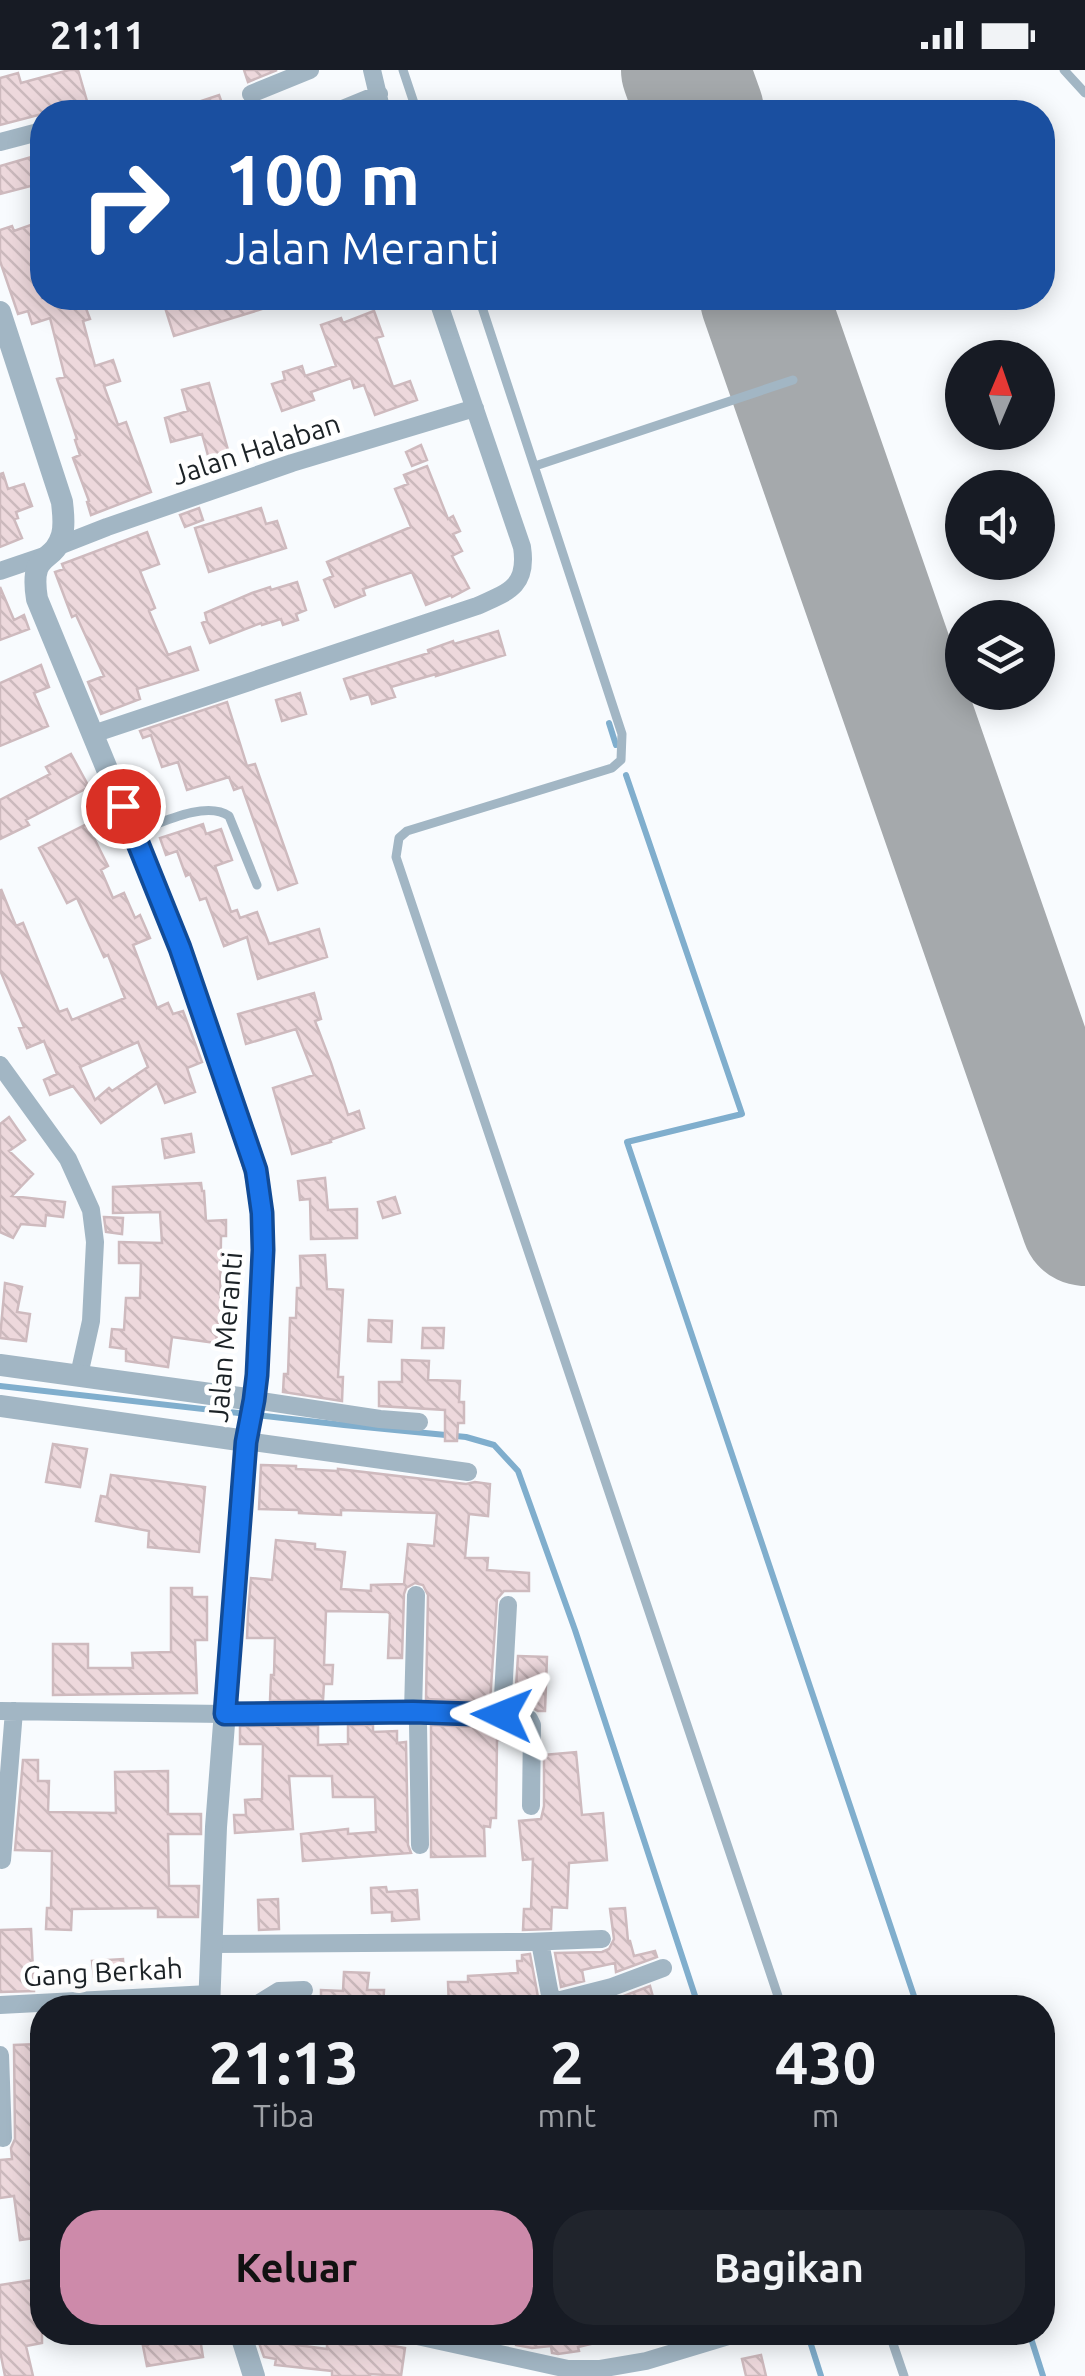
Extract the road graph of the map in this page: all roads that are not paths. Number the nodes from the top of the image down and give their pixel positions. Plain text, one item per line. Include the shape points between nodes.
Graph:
1 (310, 70) edge
2 (372, 70) edge
3 (403, 70) edge
4 (1064, 70) edge
5 (1085, 93) edge
6 (251, 94) dead end
7 (379, 100) edge
8 (414, 100) edge
9 (30, 134) edge
10 (0, 142) edge
11 (441, 310) edge
12 (483, 310) edge
13 (0, 312) edge
14 (793, 380) dead end
15 (475, 408) junction
16 (534, 466) junction
17 (52, 551) junction
18 (0, 572) edge
19 (93, 734) junction
20 (133, 833) junction
21 (257, 885) dead end
22 (0, 1065) edge
23 (0, 1364) edge
24 (79, 1375) junction
25 (0, 1406) edge
26 (250, 1421) junction
27 (418, 1422) dead end
28 (468, 1472) dead end
29 (416, 1595) dead end
30 (508, 1606) dead end
31 (7, 1711) edge
32 (413, 1712) junction
33 (225, 1714) junction
34 (502, 1715) junction
35 (532, 1806) dead end
36 (420, 1845) dead end
37 (2, 1860) edge
38 (602, 1940) dead end
39 (540, 1942) junction
40 (210, 1944) junction
41 (663, 1968) dead end
42 (304, 1990) dead end
43 (209, 1995) edge
44 (272, 1995) edge
45 (550, 1995) edge
46 (578, 1995) edge
47 (778, 1995) edge
48 (30, 2004) edge
49 (0, 2005) edge
50 (0, 2055) edge
51 (3, 2138) dead end
52 (244, 2345) edge
53 (458, 2345) edge
54 (699, 2345) edge
55 (893, 2345) edge
56 (254, 2376) edge
57 (904, 2376) edge

1 - 6 street
2 - 7 street
3 - 8 lane
4 - 5 lane
9 - 10 street
11 - 15 street
12 - 16 lane
13 - 17 street, Jalan Meranti via 62,502 62,534
14 - 16 lane
15 - 17 street, Jalan Halaban via 292,464
15 - 19 street via 522,547 524,570 516,585 477,606
16 - 47 lane via 622,734 621,760 408,831 399,838 396,857
17 - 18 street, Jalan Halaban
17 - 19 street, Jalan Meranti via 37,567 37,599
19 - 20 street, Jalan Meranti
20 - 21 lane via 221,810
20 - 26 street, Jalan Meranti via 256,1170 263,1250
22 - 24 street via 68,1158 92,1210 91,1322
23 - 24 street
24 - 26 street
25 - 26 street
26 - 27 street via 329,1412
26 - 28 street
26 - 33 street, Jalan Meranti
29 - 32 street
30 - 34 street
31 - 33 street
31 - 37 street
32 - 33 street
32 - 34 street
32 - 36 street
33 - 40 street, Jalan Meranti
34 - 35 street via 526,1717 532,1725
38 - 39 street
39 - 40 street
39 - 45 street
40 - 43 street, Jalan Meranti
41 - 46 street
42 - 44 street
48 - 49 street, Gang Berkah
50 - 51 street
52 - 56 street
53 - 54 street via 552,2366 600,2369
55 - 57 lane

